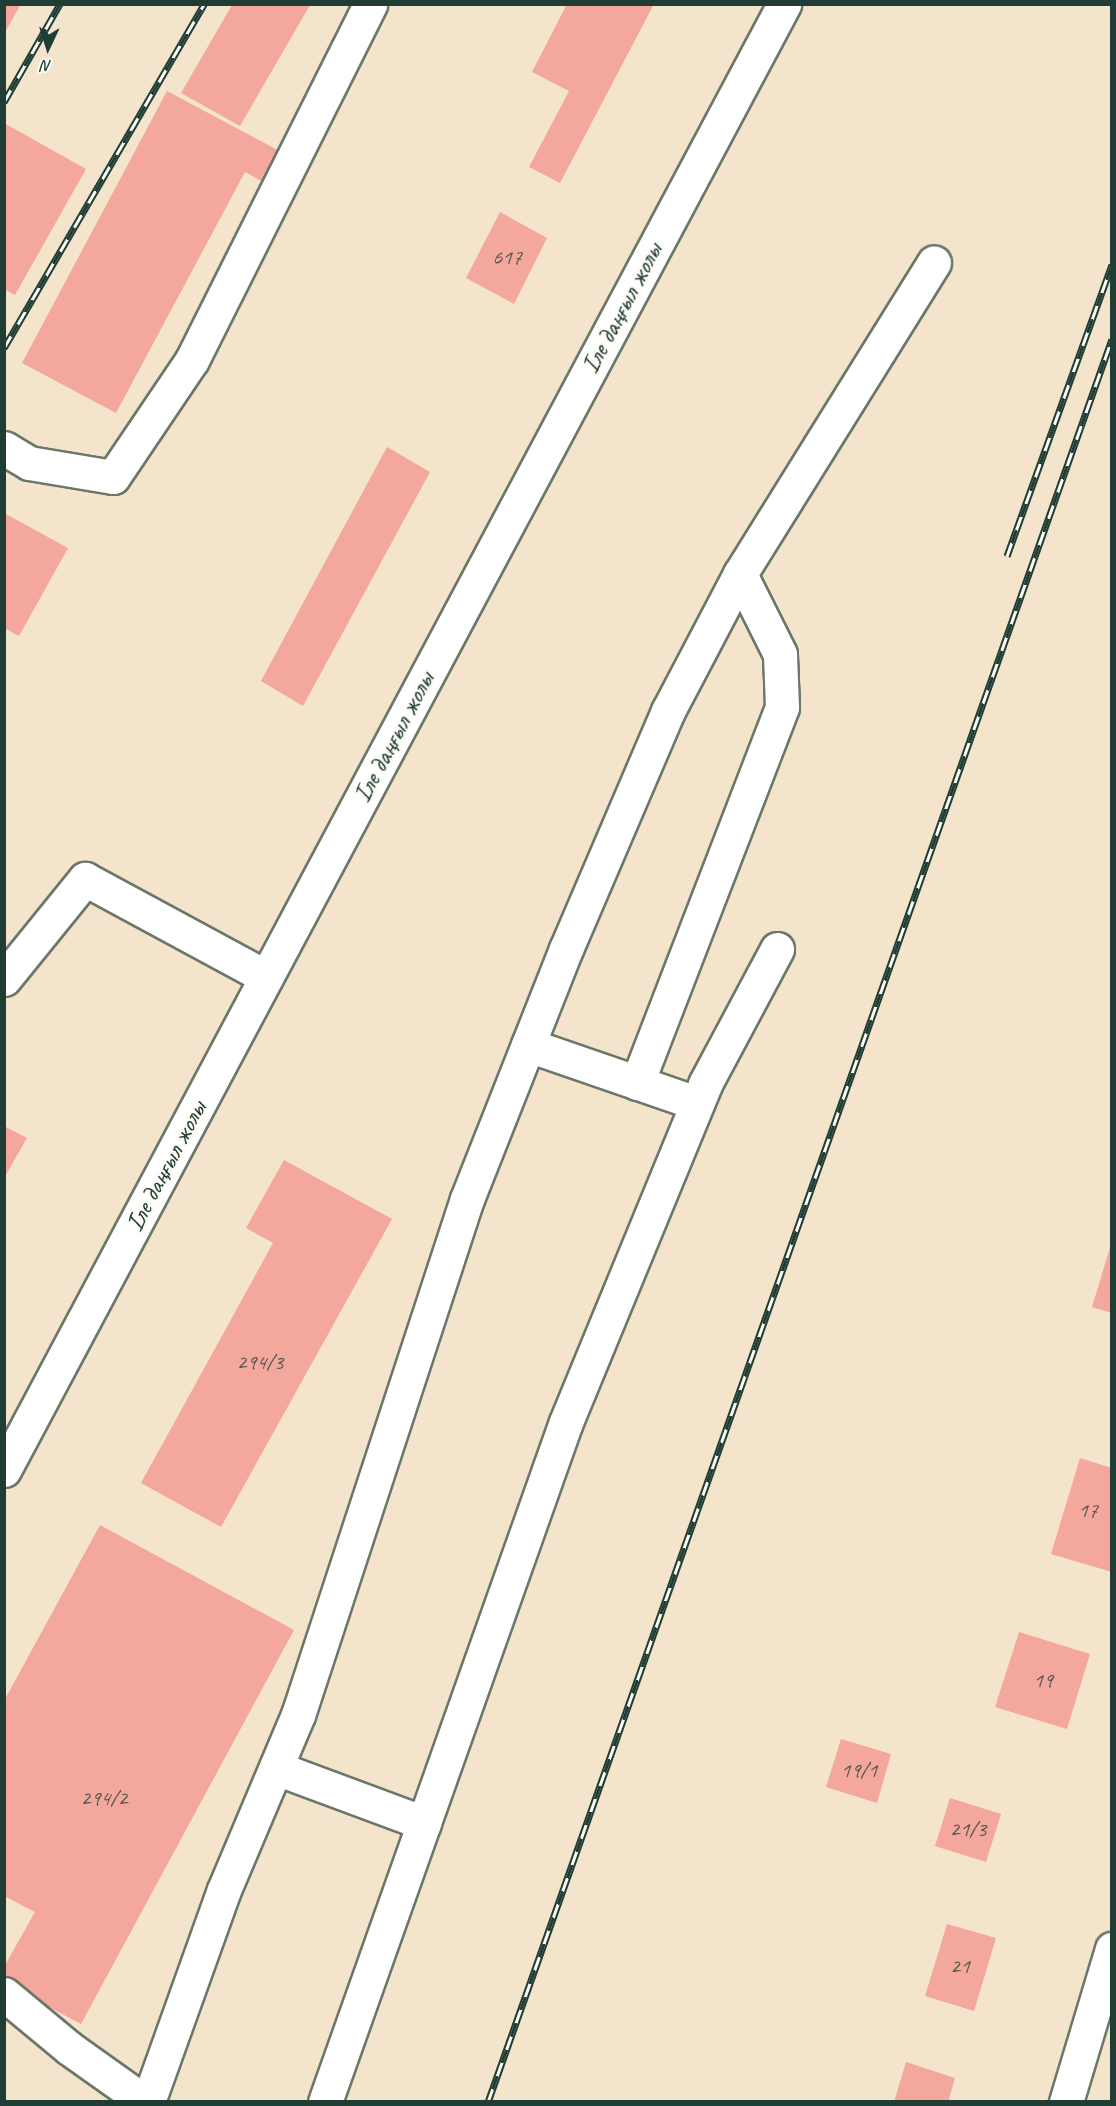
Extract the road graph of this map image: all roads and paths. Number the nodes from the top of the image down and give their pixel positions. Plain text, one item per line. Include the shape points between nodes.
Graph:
1 (370, 4) edge
2 (784, 4) edge
3 (934, 262) dead end
4 (4, 448) edge
5 (740, 574) junction
6 (777, 949) dead end
7 (266, 977) junction
8 (4, 979) edge
9 (528, 1045) junction
10 (637, 1083) junction
11 (696, 1103) junction
12 (4, 1470) edge
13 (276, 1768) junction
14 (424, 1822) junction
15 (1112, 1949) edge
16 (4, 1994) edge
17 (147, 2102) edge
18 (325, 2102) edge
19 (1066, 2102) edge

1 - 4 main road via 192,360 113,477 29,463
2 - 7 main road, Іле даңғыл жолы
3 - 5 main road
5 - 9 main road via 668,711
5 - 10 main road via 780,654 782,707
6 - 11 main road
7 - 8 main road via 85,879
7 - 12 main road, Іле даңғыл жолы
9 - 10 main road
9 - 13 main road via 467,1199 360,1532
10 - 11 main road
11 - 14 main road via 566,1422
13 - 14 main road
13 - 17 main road via 224,1890
14 - 18 main road
15 - 19 main road
16 - 17 main road via 69,2048

